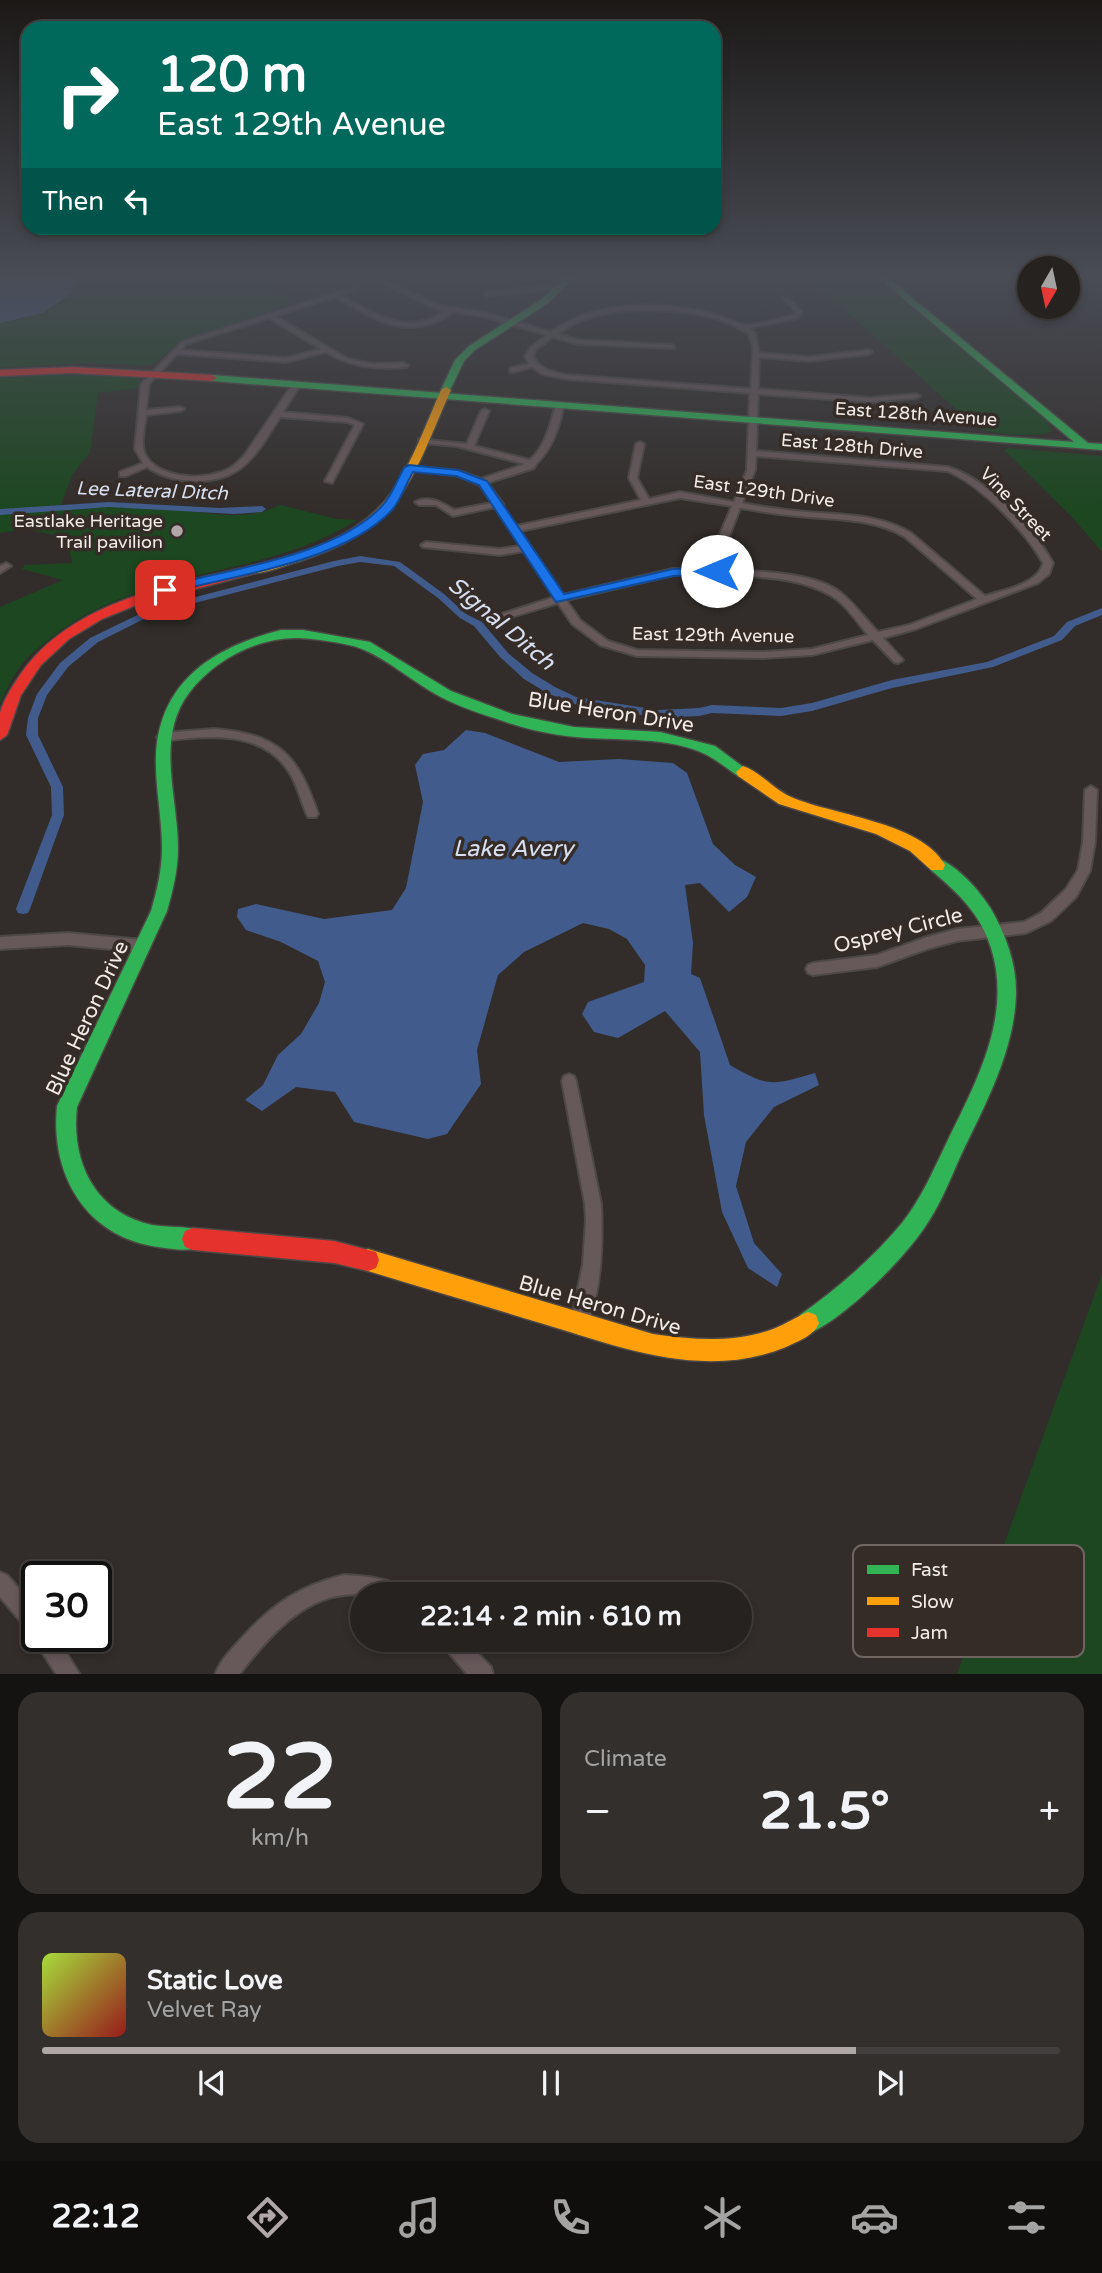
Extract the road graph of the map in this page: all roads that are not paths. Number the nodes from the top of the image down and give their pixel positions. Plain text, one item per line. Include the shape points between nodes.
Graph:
1 (170, 356) edge
2 (231, 356) edge
3 (301, 356) edge
4 (337, 356) edge
5 (464, 356) edge
6 (529, 356) edge
7 (756, 356) edge
8 (769, 356) edge
9 (831, 356) edge
10 (979, 356) edge
11 (404, 365) dead end
12 (534, 365) junction
13 (513, 370) dead end
14 (0, 373) edge
15 (154, 373) junction
16 (298, 384) junction
17 (755, 392) junction
18 (441, 396) junction
19 (916, 396) dead end
20 (561, 405) junction
21 (180, 408) dead end
22 (485, 411) dead end
23 (142, 413) junction
24 (277, 414) junction
25 (754, 421) junction
26 (422, 440) junction
27 (640, 444) dead end
28 (1084, 445) junction
29 (470, 447) junction
30 (1102, 447) edge
31 (753, 453) junction
32 (148, 464) junction
33 (531, 466) junction
34 (409, 468) junction
35 (948, 469) joint
36 (123, 474) dead end
37 (329, 481) dead end
38 (481, 482) junction
39 (645, 500) junction
40 (419, 502) dead end
41 (499, 504) junction
42 (739, 504) junction
43 (516, 530) junction
44 (426, 545) dead end
45 (527, 548) junction
46 (717, 571) junction
47 (1046, 572) joint
48 (561, 599) junction
49 (983, 600) junction
50 (498, 618) dead end
51 (877, 637) junction
52 (898, 660) dead end
53 (0, 735) edge
54 (163, 737) junction
55 (1091, 790) dead end
56 (312, 814) dead end
57 (993, 930) junction
58 (0, 943) edge
59 (143, 946) junction
60 (813, 969) dead end
61 (569, 1081) dead end
62 (580, 1322) junction
63 (0, 1582) edge
64 (350, 1586) edge
65 (21, 1605) edge
66 (54, 1652) edge
67 (461, 1652) edge
68 (69, 1674) edge
69 (226, 1674) edge
70 (482, 1674) edge

1 - 15 street
2 - 3 street via 285,360
4 - 11 street via 359,364
5 - 18 street
6 - 12 street
7 - 17 street
8 - 9 street
10 - 28 street
12 - 13 street
12 - 17 street via 567,377
14 - 15 street, East 128th Avenue
15 - 16 street, East 128th Avenue
15 - 23 street via 144,388
16 - 18 street, East 128th Avenue
16 - 24 street
17 - 19 street via 875,400
17 - 25 street
18 - 20 street, East 128th Avenue
18 - 26 street
20 - 25 street, East 128th Avenue
20 - 33 street via 549,443
21 - 23 street
22 - 29 street
23 - 32 street via 139,449
24 - 32 street via 240,465 221,477 178,477
24 - 37 street via 360,421
25 - 28 street, East 128th Avenue
25 - 31 street
26 - 29 street
26 - 34 street
27 - 39 street via 633,478
28 - 30 street, East 128th Avenue
29 - 33 street via 526,460
31 - 35 street, East 128th Drive
31 - 42 street
32 - 36 street
33 - 38 street
34 - 38 street via 458,473
34 - 53 street via 388,507 339,542 298,557 147,595 82,625 48,651 19,684 8,703
35 - 47 street, Vine Street via 979,485 1043,554
38 - 41 street, East 129th Avenue
39 - 42 street, East 129th Drive via 691,495
39 - 43 street, East 129th Drive
40 - 41 street via 438,503 453,513
41 - 43 street, East 129th Avenue
42 - 46 street via 721,544
42 - 49 street, East 129th Drive via 895,527
43 - 45 street, East 129th Avenue
44 - 45 street via 500,552
45 - 48 street, East 129th Avenue
46 - 48 street via 673,572
46 - 51 street via 814,583 845,601
47 - 49 street, East 129th Avenue
48 - 50 street
48 - 51 street, East 129th Avenue via 593,637 637,653 785,654
49 - 51 street, East 129th Avenue
51 - 52 street
54 - 56 street via 222,731 268,746 294,766
54 - 57 street, Blue Heron Drive via 176,700 224,651 281,634 340,639 365,645 446,694 509,718 574,732 660,737 710,750 784,800 881,828 916,847 970,893
54 - 59 street, Blue Heron Drive via 171,820 170,872
55 - 57 street, Osprey Circle via 1084,871 1071,893 1035,923
57 - 60 street, Osprey Circle via 927,943 877,961
57 - 62 street, Blue Heron Drive via 1005,967 1006,1003 986,1082 919,1219 862,1280 799,1330 774,1341 726,1351 678,1350
58 - 59 street via 68,939
59 - 62 street, Blue Heron Drive via 80,1074 66,1114 65,1137 72,1167 104,1214 149,1235 334,1252
61 - 62 street via 595,1223 593,1266
63 - 65 street
64 - 69 street via 305,1597 272,1619
66 - 68 street
67 - 70 street

